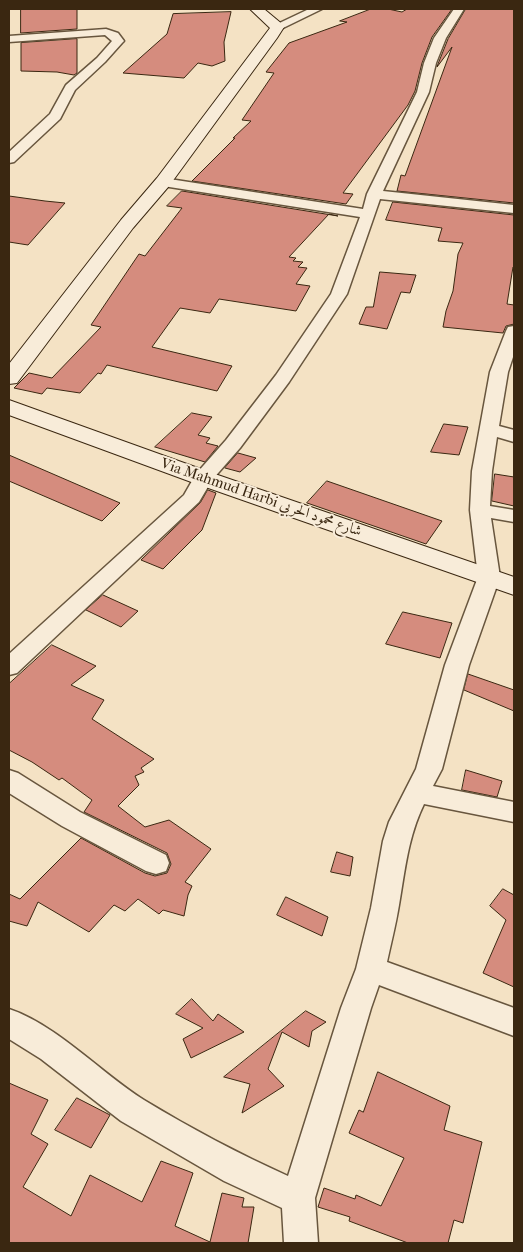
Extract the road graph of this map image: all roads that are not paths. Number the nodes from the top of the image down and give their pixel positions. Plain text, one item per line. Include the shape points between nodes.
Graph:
1 (256, 9) edge
2 (317, 9) edge
3 (459, 9) edge
4 (277, 26) junction
5 (9, 39) edge
6 (9, 159) edge
7 (163, 182) junction
8 (374, 194) junction
9 (514, 209) edge
10 (369, 214) junction
11 (514, 331) edge
12 (507, 374) edge
13 (9, 378) edge
14 (9, 407) edge
15 (489, 429) junction
16 (514, 436) edge
17 (203, 478) junction
18 (480, 510) junction
19 (514, 516) edge
20 (502, 581) edge
21 (9, 667) edge
22 (9, 780) edge
23 (417, 793) junction
24 (514, 812) edge
25 (156, 863) dead end
26 (371, 969) junction
27 (514, 1022) edge
28 (9, 1024) edge
29 (298, 1198) junction
30 (301, 1243) edge

1 - 4 street
2 - 4 street
3 - 8 street via 440,38 423,92
4 - 7 street
5 - 6 street via 106,32 118,40 70,88 55,116
7 - 10 street
7 - 13 street
8 - 9 street
8 - 10 street
10 - 17 street via 339,294 283,378
11 - 12 street
12 - 15 street
14 - 17 street, Via Mahmud Harbi شارع محمود الحربي
15 - 16 street
15 - 18 street
17 - 20 street, Via Mahmud Harbi شارع محمود الحربي
17 - 21 street via 192,498
18 - 19 street
18 - 20 street
20 - 23 street via 457,665 429,769
22 - 25 street via 71,819
23 - 24 street
23 - 26 street via 396,842
26 - 27 street
26 - 29 street
28 - 29 street via 52,1049 132,1110 236,1169
29 - 30 street

